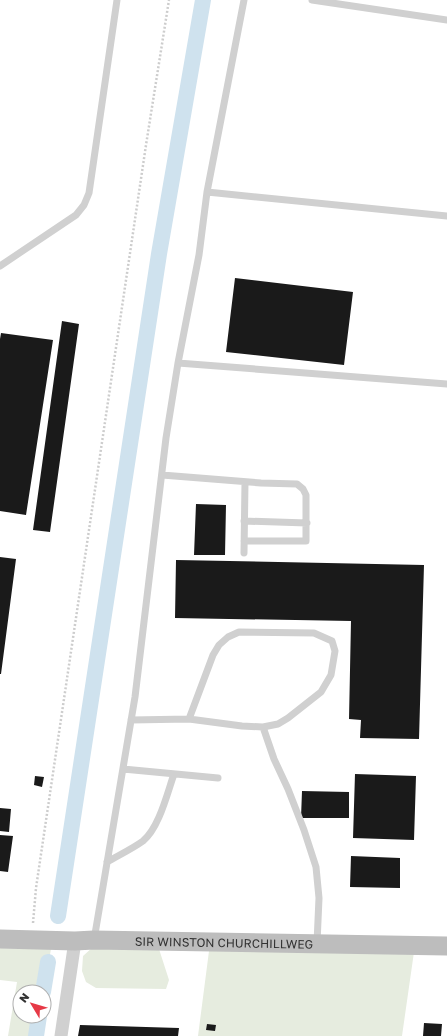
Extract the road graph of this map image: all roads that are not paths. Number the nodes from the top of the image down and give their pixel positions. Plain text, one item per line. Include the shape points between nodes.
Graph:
1 (117, 0) edge
2 (244, 0) edge
3 (312, 0) edge
4 (447, 20) edge
5 (207, 192) junction
6 (447, 216) edge
7 (0, 266) edge
8 (178, 363) junction
9 (447, 384) edge
10 (162, 475) junction
11 (245, 482) junction
12 (244, 521) junction
13 (307, 523) junction
14 (244, 541) junction
15 (244, 553) dead end
16 (189, 719) junction
17 (131, 720) junction
18 (263, 727) junction
19 (123, 769) junction
20 (174, 774) junction
21 (218, 778) dead end
22 (107, 862) junction
23 (0, 939) edge
24 (94, 940) junction
25 (75, 941) junction
26 (317, 943) junction
27 (447, 946) edge
28 (61, 1036) edge

1 - 7 lane via 89,192 84,205 76,215
2 - 5 lane
3 - 4 lane
5 - 6 lane
5 - 8 lane via 199,255
8 - 9 lane
8 - 10 lane
10 - 11 lane
10 - 17 lane
11 - 12 lane
11 - 13 lane via 297,484 306,496
12 - 13 lane
12 - 14 lane
13 - 14 lane via 306,541
14 - 15 lane
16 - 17 lane
16 - 18 lane
16 - 18 lane via 213,655 228,636 239,632 314,633 332,641 335,651 332,675 322,692 278,724
17 - 19 lane
18 - 26 lane via 316,867 319,898
19 - 20 lane
19 - 22 lane
20 - 21 lane
20 - 22 lane via 151,833 142,842
22 - 24 lane
23 - 25 street, SIR WINSTON CHURCHILLWEG
24 - 25 street, SIR WINSTON CHURCHILLWEG
24 - 26 street, SIR WINSTON CHURCHILLWEG
25 - 28 street
26 - 27 street, SIR WINSTON CHURCHILLWEG

